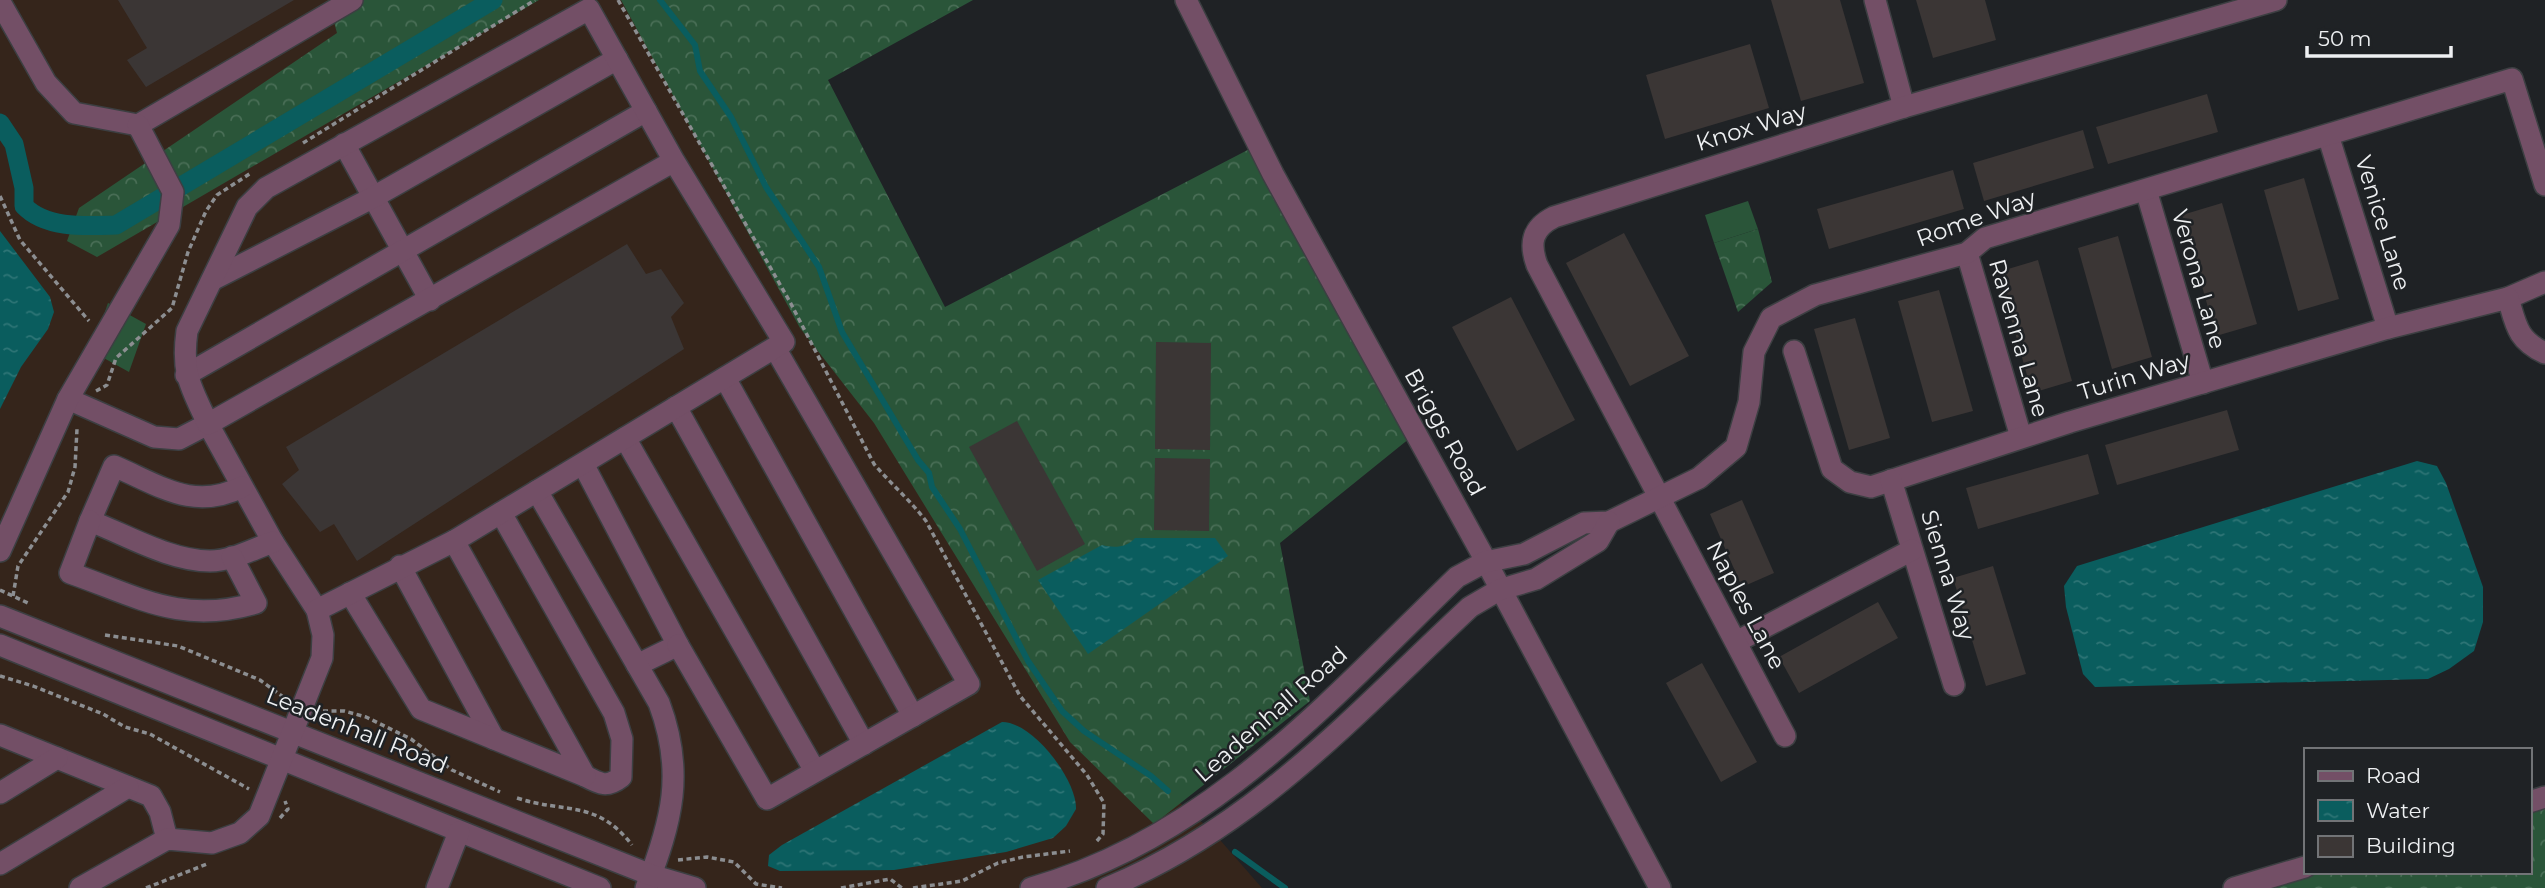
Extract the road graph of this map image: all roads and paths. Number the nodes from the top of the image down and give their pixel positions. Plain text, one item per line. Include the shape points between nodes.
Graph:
1 (352, 0) edge
2 (618, 0) edge
3 (1186, 0) edge
4 (1875, 0) edge
5 (2276, 0) edge
6 (0, 2) edge
7 (617, 59) junction
8 (1904, 107) junction
9 (646, 111) junction
10 (138, 125) junction
11 (2328, 135) junction
12 (344, 144) junction
13 (674, 161) junction
14 (2545, 185) edge
15 (2146, 190) junction
16 (0, 197) edge
17 (372, 198) junction
18 (403, 250) junction
19 (1967, 253) junction
20 (212, 279) junction
21 (2545, 282) edge
22 (2508, 298) junction
23 (430, 299) junction
24 (89, 321) dead end
25 (2388, 328) junction
26 (775, 348) junction
27 (1794, 351) dead end
28 (2545, 353) edge
29 (186, 375) junction
30 (725, 378) junction
31 (2203, 383) junction
32 (68, 399) junction
33 (676, 407) junction
34 (208, 424) junction
35 (2021, 437) junction
36 (625, 438) junction
37 (583, 464) junction
38 (1891, 481) junction
39 (243, 487) junction
40 (537, 491) junction
41 (1661, 499) junction
42 (501, 513) junction
43 (90, 521) junction
44 (1609, 522) junction
45 (454, 541) junction
46 (273, 542) junction
47 (1912, 550) junction
48 (0, 551) edge
49 (232, 557) junction
50 (1485, 562) junction
51 (400, 566) junction
52 (0, 590) edge
53 (1499, 590) junction
54 (350, 593) junction
55 (38, 609) dead end
56 (317, 610) junction
57 (0, 616) edge
58 (101, 634) dead end
59 (1736, 642) junction
60 (0, 645) edge
61 (678, 645) junction
62 (637, 665) junction
63 (0, 676) edge
64 (1954, 685) dead end
65 (303, 706) junction
66 (913, 716) junction
67 (292, 732) junction
68 (0, 735) edge
69 (1785, 736) dead end
70 (494, 739) junction
71 (864, 744) junction
72 (57, 758) junction
73 (280, 759) junction
74 (815, 771) junction
75 (585, 776) junction
76 (128, 787) junction
77 (0, 793) edge
78 (268, 795) junction
79 (272, 825) dead end
80 (459, 832) junction
81 (167, 839) junction
82 (1079, 849) dead end
83 (1099, 855) junction
84 (217, 861) dead end
85 (0, 864) edge
86 (2304, 867) edge
87 (652, 873) edge
88 (1110, 887) edge
89 (80, 888) edge
90 (146, 888) edge
91 (437, 888) edge
92 (600, 888) edge
93 (695, 888) edge
94 (782, 888) edge
95 (841, 888) edge
96 (902, 888) edge
97 (913, 888) edge
98 (1031, 888) edge
99 (1660, 888) edge
100 (2234, 888) edge

1 - 10 street
2 - 83 path via 770,266 874,464 908,496 926,521 1020,696 1087,775 1104,803
3 - 50 street, Briggs Road via 1273,174
4 - 8 street
5 - 8 street, Knox Way
6 - 10 street via 46,83 74,113
7 - 9 street
7 - 12 street via 589,9
7 - 17 street
8 - 41 street, Knox Way via 1554,217 1533,235 1531,251 1537,265
9 - 13 street
9 - 18 street
10 - 32 street via 173,192 169,225
11 - 14 street, Rome Way via 2512,79
11 - 15 street, Rome Way
11 - 25 street, Venice Lane
12 - 17 street
12 - 20 street via 266,188 247,207
13 - 23 street
13 - 26 street via 784,342
15 - 19 street, Rome Way via 1985,238
15 - 31 street, Verona Lane
16 - 24 path via 20,240
17 - 18 street
17 - 20 street
18 - 23 street
18 - 29 street
19 - 35 street, Ravenna Lane
19 - 41 street, Rome Way via 1815,295 1771,318 1754,352 1749,402 1736,447 1699,478
20 - 29 street via 187,331
21 - 22 street, Turin Way
22 - 25 street, Turin Way
22 - 28 street via 2525,342
23 - 34 street
25 - 31 street, Turin Way
26 - 30 street
26 - 66 street via 969,684
27 - 38 street, Turin Way via 1832,469 1850,482 1871,486
29 - 34 street
30 - 33 street
30 - 66 street
31 - 35 street, Turin Way
32 - 34 street via 154,437 178,439
32 - 48 street
33 - 36 street
33 - 71 street
34 - 39 street
35 - 38 street, Turin Way
36 - 37 street
36 - 74 street
37 - 40 street
37 - 61 street
38 - 47 street, Sienna Way
39 - 43 street via 204,499 114,466
39 - 46 street
40 - 42 street
40 - 62 street
41 - 44 street, Rome Way
41 - 59 street, Naples Lane
42 - 45 street
42 - 75 street via 600,684 622,739 621,778 602,785
43 - 49 street via 185,558 211,561
43 - 49 street via 70,573 175,610 225,612 256,603
44 - 50 street, Leadenhall Road via 1584,523 1524,554
44 - 53 street via 1598,541 1536,579
45 - 51 street
45 - 75 street
46 - 49 street
46 - 56 street
47 - 59 street
47 - 64 street, Sienna Way
50 - 53 street, Briggs Road
50 - 83 street, Leadenhall Road via 1457,578 1238,783 1181,822
51 - 54 street
51 - 70 street
52 - 55 path
53 - 88 street via 1470,607 1268,794 1185,850
53 - 99 street, Briggs Road
54 - 56 street
54 - 70 street via 421,709
56 - 65 street via 323,635 321,658
57 - 67 street, Leadenhall Road
58 - 65 path via 178,646 260,680 279,696
59 - 69 street, Naples Lane
60 - 73 street
61 - 62 street
61 - 74 street via 767,799
62 - 87 street via 659,703 674,760 671,799
63 - 78 path via 150,734 232,781
65 - 67 street
65 - 87 path via 366,717 411,739 452,770 531,803 587,811 616,825
66 - 71 street
67 - 73 street
67 - 87 street, Leadenhall Road
68 - 72 street
70 - 75 street
71 - 74 street
72 - 76 street
72 - 77 street
73 - 78 street
73 - 80 street
76 - 81 street via 151,796
76 - 85 street
78 - 79 path via 285,800 288,810
78 - 81 street via 259,816 240,833 212,843
80 - 91 street
80 - 92 street
81 - 89 street
82 - 97 path via 1023,857 998,863 962,881
83 - 88 street
83 - 98 street, Leadenhall Road
84 - 90 path
86 - 100 street
87 - 93 street, Leadenhall Road
87 - 94 path via 680,861 707,857 734,862 756,884
95 - 96 path via 890,879

